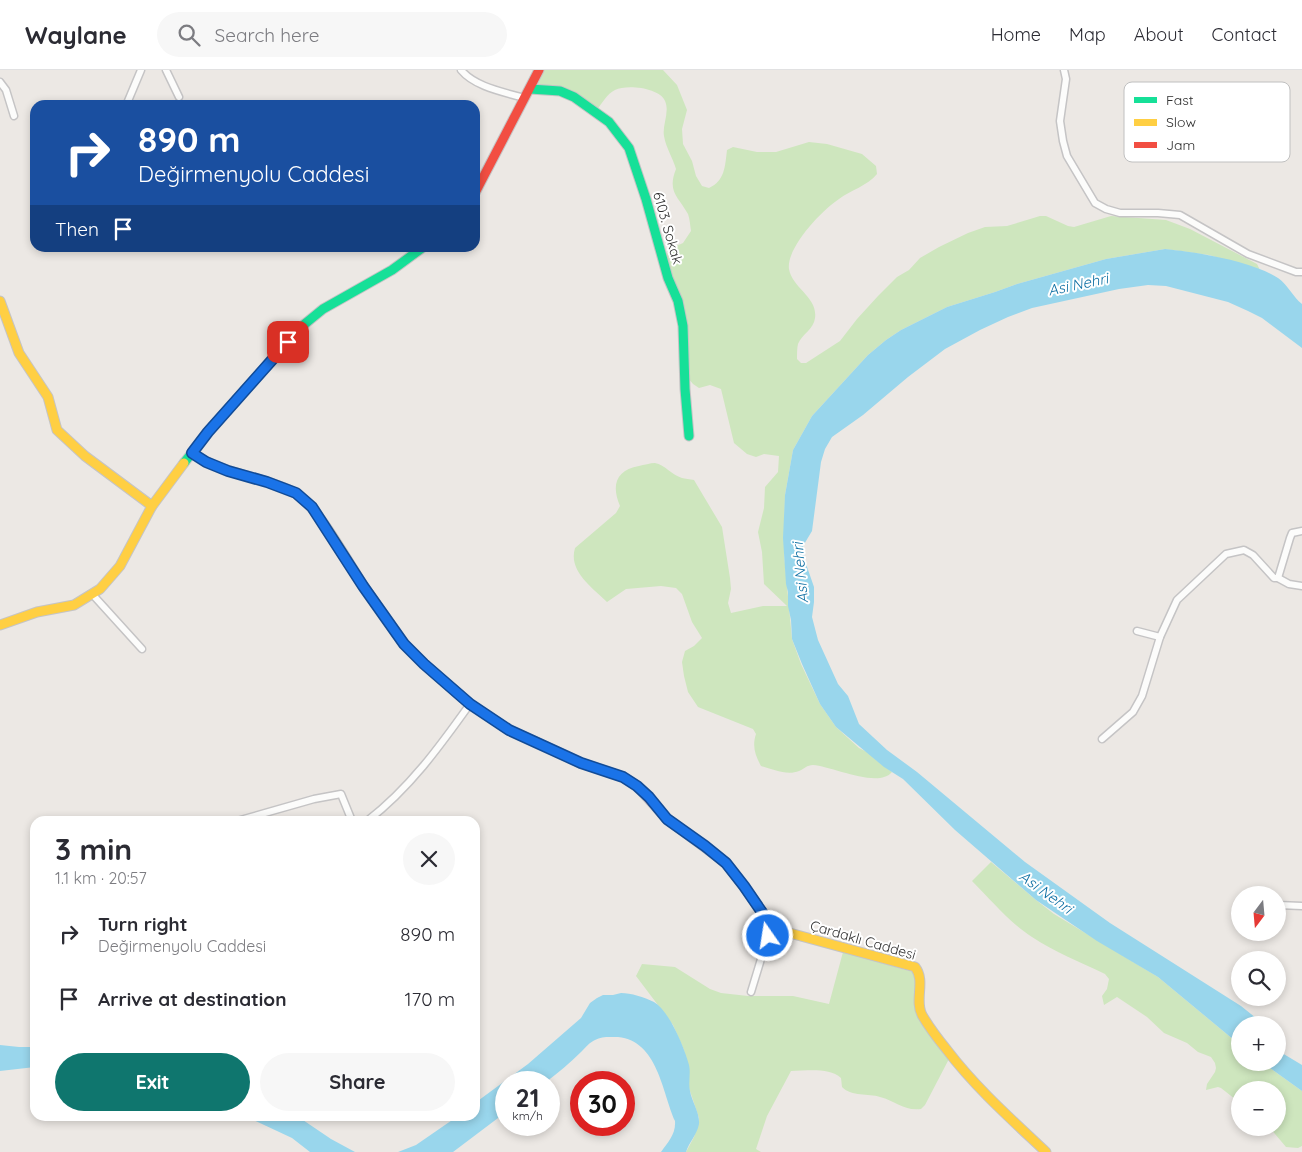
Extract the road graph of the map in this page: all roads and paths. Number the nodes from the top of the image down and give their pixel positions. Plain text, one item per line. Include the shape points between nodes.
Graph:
1 (141, 70) edge
2 (166, 70) edge
3 (461, 70) edge
4 (539, 70) edge
5 (1064, 70) edge
6 (0, 82) edge
7 (530, 89) junction
8 (180, 97) dead end
9 (524, 98) junction
10 (128, 100) edge
11 (14, 116) dead end
12 (480, 183) edge
13 (417, 252) edge
14 (1302, 272) edge
15 (0, 301) edge
16 (689, 436) dead end
17 (192, 453) junction
18 (152, 506) junction
19 (1302, 531) edge
20 (1278, 578) junction
21 (1302, 586) edge
22 (93, 594) junction
23 (0, 625) edge
24 (1137, 631) dead end
25 (1160, 637) junction
26 (142, 649) dead end
27 (470, 704) junction
28 (1102, 739) dead end
29 (254, 816) edge
30 (350, 816) edge
31 (373, 816) edge
32 (1286, 905) edge
33 (1302, 906) edge
34 (770, 924) junction
35 (751, 992) dead end
36 (1046, 1152) edge

1 - 10 street
2 - 8 street
3 - 9 street via 480,83
4 - 7 street
5 - 14 street via 1066,79 1060,121 1067,156 1095,203 1127,214 1180,215 1248,254
6 - 11 street via 6,90
7 - 9 street
7 - 16 street, 6103. Sokak via 560,90 574,97 609,122 629,148 668,278 678,301
9 - 12 street
13 - 17 street via 312,317
15 - 18 street via 19,353 48,397 57,430 70,444
17 - 18 street
17 - 27 street via 228,471 296,493 312,507 404,644
18 - 22 street via 120,566
19 - 20 street via 1292,534
20 - 21 street
20 - 25 street via 1274,578 1244,550 1226,554 1176,600
22 - 23 street via 74,605 37,612
22 - 26 street
24 - 25 street
25 - 28 street via 1142,696 1133,712
27 - 31 street via 430,758
27 - 34 street via 524,737 581,763 623,777 637,786 667,819 726,863
29 - 30 street via 341,794
32 - 33 street
34 - 35 street
34 - 36 street, Çardaklı Caddesi via 786,932 916,967 920,977 919,1008 936,1036 996,1104

